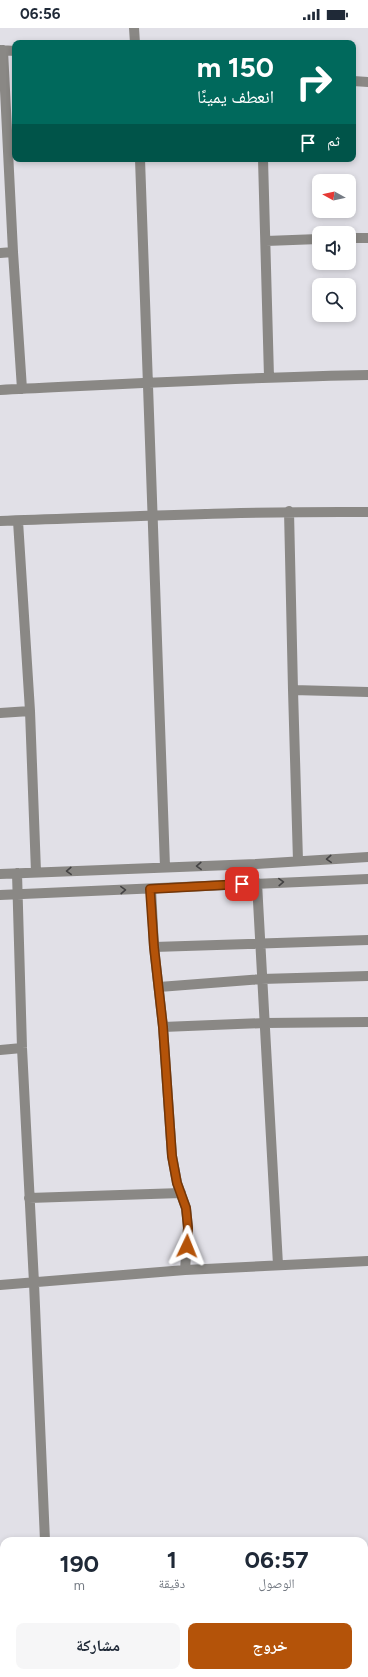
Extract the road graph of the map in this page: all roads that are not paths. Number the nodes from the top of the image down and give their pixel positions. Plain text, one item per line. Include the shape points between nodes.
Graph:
1 (134, 28) edge
2 (135, 40) edge
3 (2, 50) edge
4 (12, 51) edge
5 (356, 80) edge
6 (368, 82) edge
7 (140, 162) edge
8 (263, 162) edge
9 (356, 238) edge
10 (368, 238) edge
11 (312, 239) edge
12 (266, 240) junction
13 (13, 252) junction
14 (0, 253) edge
15 (368, 375) edge
16 (269, 377) junction
17 (148, 384) junction
18 (22, 389) junction
19 (0, 390) edge
20 (289, 512) junction
21 (368, 512) edge
22 (152, 515) junction
23 (0, 521) edge
24 (18, 521) junction
25 (292, 690) junction
26 (368, 692) edge
27 (30, 711) junction
28 (0, 713) edge
29 (368, 857) edge
30 (298, 861) junction
31 (165, 867) junction
32 (36, 872) junction
33 (17, 873) junction
34 (0, 874) edge
35 (368, 879) edge
36 (257, 883) junction
37 (150, 889) junction
38 (18, 894) junction
39 (0, 895) edge
40 (368, 940) edge
41 (259, 943) junction
42 (154, 947) junction
43 (368, 976) edge
44 (261, 979) junction
45 (159, 987) junction
46 (265, 1022) junction
47 (368, 1022) edge
48 (163, 1027) junction
49 (22, 1048) junction
50 (0, 1050) edge
51 (181, 1192) junction
52 (29, 1198) junction
53 (368, 1261) edge
54 (278, 1265) junction
55 (185, 1270) junction
56 (34, 1283) junction
57 (0, 1285) edge
58 (45, 1537) edge

1 - 2 street
3 - 4 street
3 - 13 street
5 - 6 street
7 - 17 street
8 - 12 street
9 - 10 street
11 - 12 street
12 - 16 street
13 - 14 street
13 - 18 street
15 - 16 street
16 - 17 street
17 - 18 street
17 - 22 street
18 - 19 street
20 - 21 street
20 - 22 street
20 - 25 street
22 - 24 street
22 - 31 street
23 - 24 street
24 - 27 street
25 - 26 street
25 - 30 street
27 - 28 street
27 - 32 street
29 -> 30 street
30 -> 31 street
31 -> 32 street
32 - 33 street
33 - 34 street
33 - 38 street
36 -> 35 street
36 - 37 street
36 - 41 street
38 -> 37 street
37 - 42 street
38 - 39 street
38 - 49 street
40 - 41 street
41 - 42 street
41 - 44 street
42 - 45 street
43 - 44 street
44 - 45 street
44 - 46 street
45 - 48 street
46 - 47 street
46 - 48 street
46 - 54 street
48 - 51 street via 172,1156
49 - 50 street
49 - 52 street
51 - 52 street
51 - 55 street via 188,1228
52 - 56 street
53 - 54 street
54 - 55 street
55 - 56 street
56 - 57 street
56 - 58 street

